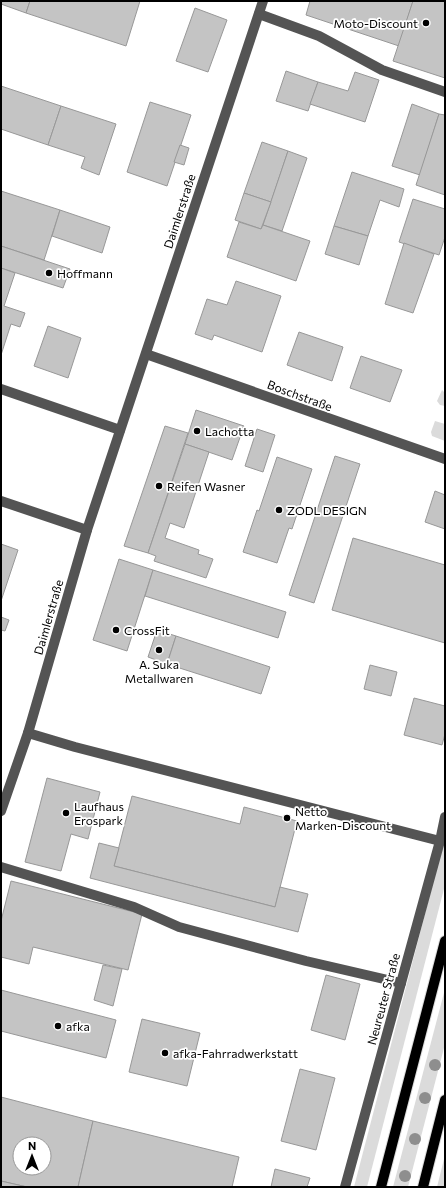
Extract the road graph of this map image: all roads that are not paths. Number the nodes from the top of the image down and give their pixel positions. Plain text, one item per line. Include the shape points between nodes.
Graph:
1 (263, 1) edge
2 (259, 14) junction
3 (445, 92) edge
4 (146, 354) junction
5 (1, 389) edge
6 (120, 430) junction
7 (445, 459) edge
8 (1, 501) edge
9 (87, 530) junction
10 (28, 733) junction
11 (1, 811) edge
12 (445, 817) edge
13 (440, 840) junction
14 (1, 867) edge
15 (445, 941) edge
16 (401, 984) junction
17 (445, 1100) edge
18 (346, 1187) edge
19 (381, 1187) edge
20 (423, 1187) edge

1 - 2 street, Daimlerstraße
2 - 3 street via 319,36 382,70
2 - 4 street, Daimlerstraße
4 - 6 street, Daimlerstraße
4 - 7 street, Boschstraße
5 - 6 street
6 - 9 street, Daimlerstraße
8 - 9 street
9 - 10 street, Daimlerstraße
10 - 11 street, Daimlerstraße
10 - 13 street
12 - 13 street, Neureuter Straße
13 - 16 street, Neureuter Straße
14 - 16 street via 134,907 179,927
15 - 19 main road
16 - 18 street, Neureuter Straße
17 - 20 main road

